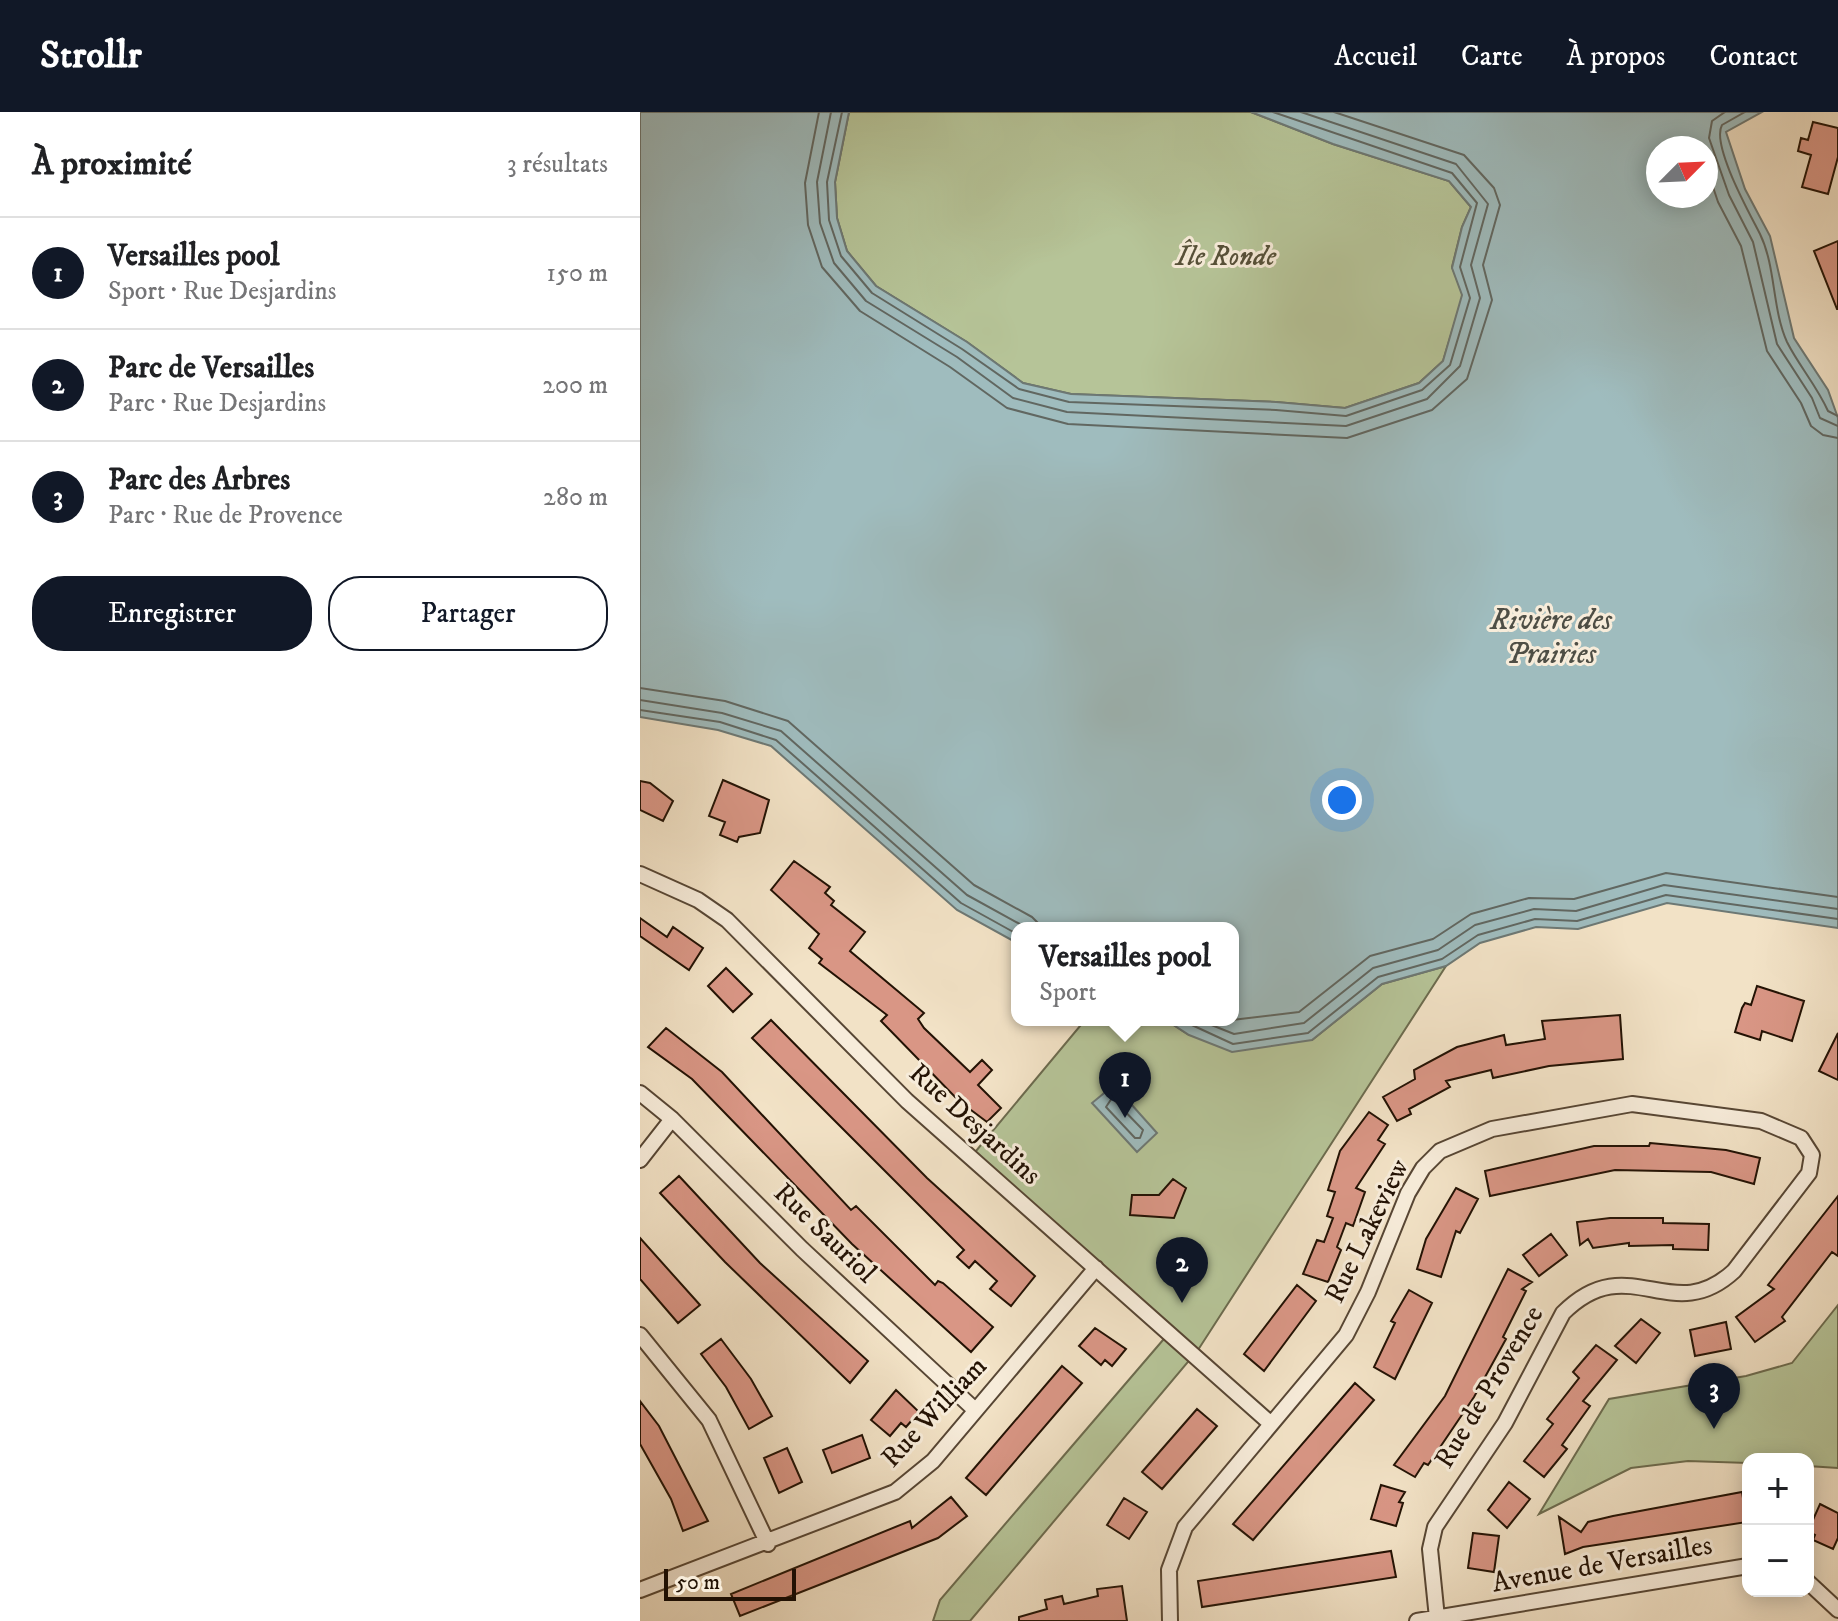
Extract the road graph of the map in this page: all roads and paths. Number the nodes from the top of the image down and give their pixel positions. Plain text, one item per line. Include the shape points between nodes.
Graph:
1 (640, 874) edge
2 (640, 1093) edge
3 (672, 1119) junction
4 (1812, 1155) joint
5 (640, 1160) edge
6 (1096, 1268) junction
7 (640, 1335) edge
8 (974, 1409) junction
9 (1270, 1423) junction
10 (768, 1544) junction
11 (1742, 1567) edge
12 (1814, 1588) edge
13 (640, 1590) edge
14 (1838, 1610) edge
15 (1437, 1618) junction
16 (1170, 1621) edge
17 (1417, 1621) edge

1 - 6 street, Rue Desjardins via 698,900 727,920 907,1101
2 - 3 street, Rue Sauriol
3 - 5 street
3 - 8 street, Rue Sauriol
4 - 9 street, Rue Lakeview via 1801,1138 1761,1121 1632,1104 1538,1119 1459,1141 1423,1168 1346,1335
4 - 15 street, Rue de Provence via 1809,1173 1795,1193 1720,1284 1692,1295 1615,1284 1596,1288 1563,1313 1505,1423 1435,1527 1430,1549
6 - 8 street, Rue William
6 - 9 street, Rue Desjardins
7 - 10 street via 709,1420
8 - 10 street, Rue William via 933,1461 895,1492
9 - 16 street, Rue Lakeview via 1185,1527 1169,1570
10 - 13 street, Rue William
11 - 15 street, Avenue de Versailles
12 - 14 street
15 - 17 street, Avenue de Versailles

